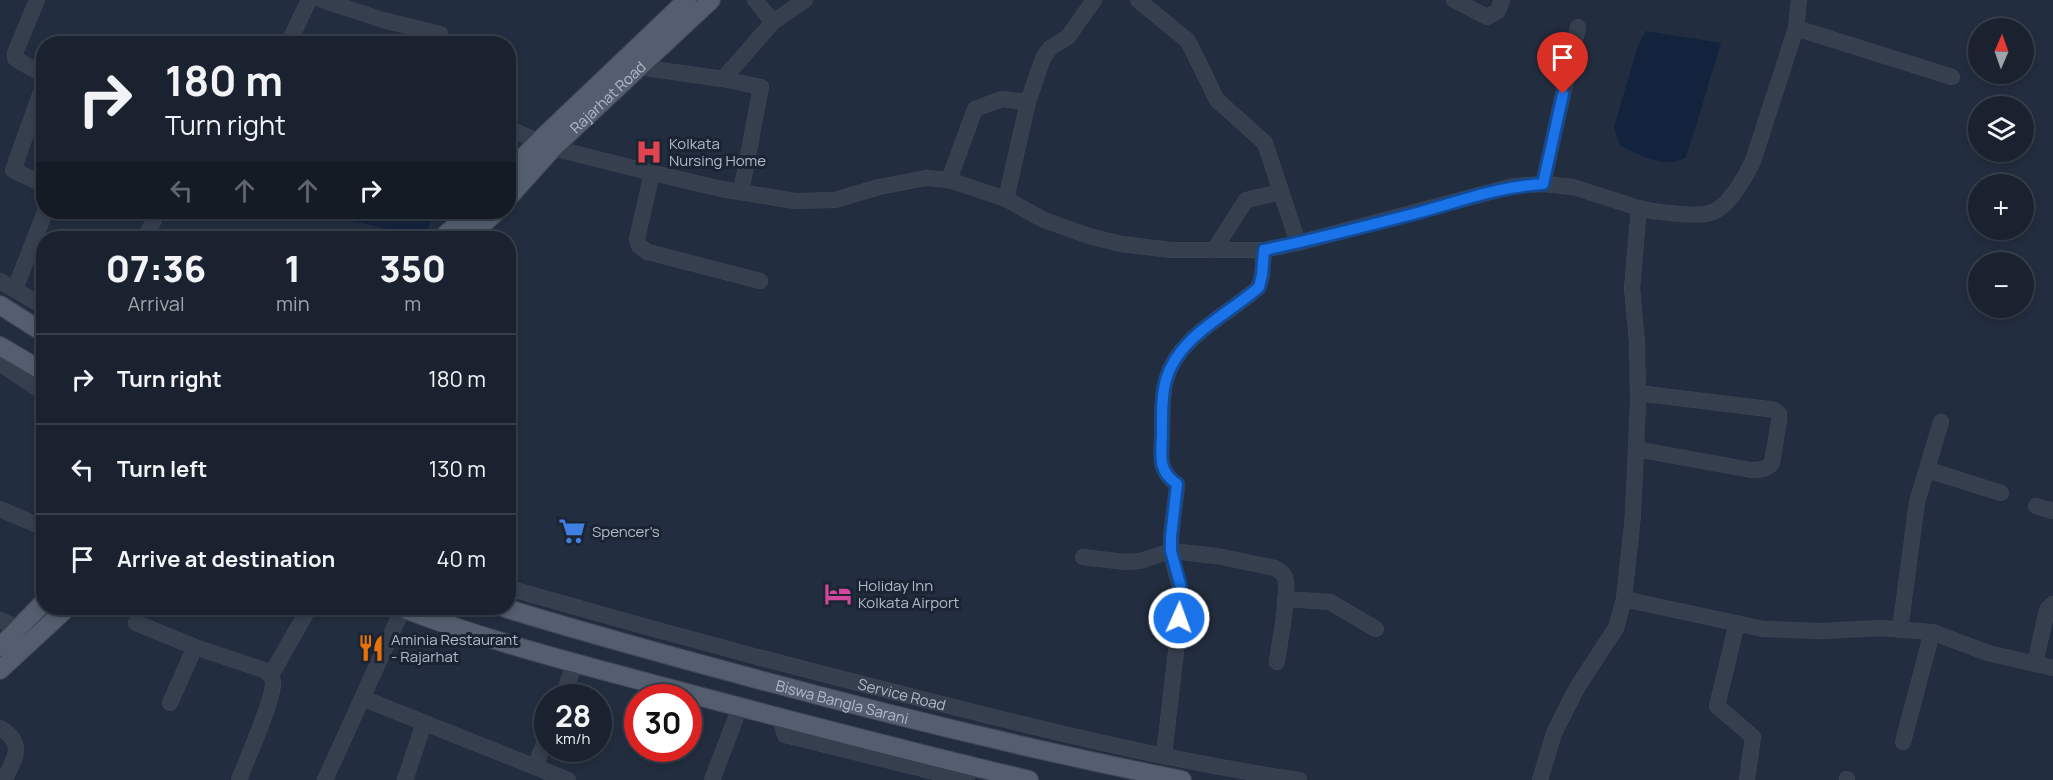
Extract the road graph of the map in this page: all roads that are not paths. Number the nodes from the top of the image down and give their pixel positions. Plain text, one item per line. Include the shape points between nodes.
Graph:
1 (37, 0) edge
2 (309, 0) edge
3 (322, 0) edge
4 (687, 0) edge
5 (711, 0) edge
6 (755, 0) edge
7 (805, 0) edge
8 (1094, 0) edge
9 (1138, 0) edge
10 (1454, 0) edge
11 (1502, 0) edge
12 (1799, 0) edge
13 (773, 22) junction
14 (1578, 27) dead end
15 (1797, 28) junction
16 (292, 36) edge
17 (440, 36) edge
18 (639, 67) junction
19 (36, 71) edge
20 (1953, 77) dead end
21 (723, 79) junction
22 (1028, 102) junction
23 (36, 106) edge
24 (516, 131) edge
25 (546, 144) junction
26 (516, 167) edge
27 (652, 173) junction
28 (949, 180) junction
29 (36, 181) edge
30 (1543, 184) junction
31 (516, 187) edge
32 (741, 192) junction
33 (1281, 192) junction
34 (1006, 199) junction
35 (1639, 208) junction
36 (463, 219) edge
37 (488, 219) edge
38 (450, 231) edge
39 (475, 231) edge
40 (36, 235) edge
41 (1298, 243) junction
42 (1214, 250) junction
43 (1264, 250) junction
44 (0, 281) edge
45 (760, 281) dead end
46 (15, 290) junction
47 (36, 302) edge
48 (0, 304) edge
49 (36, 328) edge
50 (0, 346) edge
51 (0, 363) edge
52 (36, 367) edge
53 (36, 388) edge
54 (1638, 393) junction
55 (1941, 422) dead end
56 (1636, 449) junction
57 (1928, 470) junction
58 (2001, 493) dead end
59 (2036, 506) dead end
60 (0, 509) edge
61 (2053, 511) edge
62 (36, 522) edge
63 (1171, 551) junction
64 (1083, 557) dead end
65 (516, 590) edge
66 (1285, 599) junction
67 (1624, 599) junction
68 (2053, 604) edge
69 (36, 611) edge
70 (516, 611) edge
71 (59, 615) edge
72 (305, 615) edge
73 (400, 615) edge
74 (421, 615) edge
75 (0, 620) edge
76 (136, 623) dead end
77 (1737, 623) junction
78 (20, 629) junction
79 (1376, 629) dead end
80 (1900, 630) junction
81 (1932, 633) junction
82 (0, 647) edge
83 (195, 647) junction
84 (1277, 662) dead end
85 (575, 663) junction
86 (2035, 664) junction
87 (2053, 668) edge
88 (0, 670) edge
89 (271, 675) junction
90 (567, 684) edge
91 (362, 698) junction
92 (170, 703) dead end
93 (740, 707) junction
94 (424, 723) junction
95 (0, 728) edge
96 (1903, 742) dead end
97 (1164, 755) junction
98 (922, 762) junction
99 (541, 773) edge
100 (4, 780) edge
101 (239, 780) edge
102 (325, 780) edge
103 (405, 780) edge
104 (568, 780) edge
105 (712, 780) edge
106 (967, 780) edge
107 (1029, 780) edge
108 (1182, 780) edge
109 (1299, 780) edge
110 (1540, 780) edge
111 (1747, 780) edge

1 - 19 street via 15,53 15,58
2 - 16 street
3 - 17 street
4 - 25 main road, Rajarhat Road
5 - 18 main road, Rajarhat Road
6 - 13 street
7 - 13 street
8 - 22 street via 1068,37 1042,58
9 - 33 street via 1188,41 1217,100 1265,144
10 - 11 street via 1487,17 1498,11
12 - 15 street
13 - 21 street
14 - 30 street
15 - 20 street
15 - 35 street via 1753,161 1725,203 1704,215
18 - 21 street
18 - 25 main road, Rajarhat Road
21 - 32 street via 761,87
22 - 28 street via 1002,99 975,109
22 - 34 street
23 - 29 street via 13,170
24 - 25 street
25 - 26 main road, Rajarhat Road
25 - 27 street
25 - 31 main road, Rajarhat Road
27 - 32 street
27 - 45 street via 637,239 639,246 648,252
28 - 32 street via 926,178 835,200 795,201
28 - 34 street
30 - 35 street via 1573,187
30 - 41 street via 1513,186
33 - 41 street
33 - 42 street via 1246,200
34 - 42 street via 1044,220 1121,244
35 - 54 street via 1632,288
36 - 38 main road
37 - 39 main road
40 - 46 street
41 - 43 street
42 - 43 street
43 - 63 street via 1259,287 1178,354 1166,380 1162,470 1177,484
44 - 46 street
46 - 47 street
48 - 49 main road
50 - 52 main road
51 - 53 street
54 - 56 street
54 - 56 street via 1774,410 1779,421 1772,463 1761,470
55 - 57 street
56 - 67 street
57 - 58 street
57 - 80 street via 1917,502
59 - 61 street
60 - 62 street
63 - 64 street via 1140,561
63 - 66 street via 1275,568 1286,579
63 - 97 street via 1182,599
65 - 97 street, Service Road via 893,693
66 - 79 street via 1330,602
66 - 84 street
67 - 77 street
67 - 110 street via 1616,627 1578,686 1554,733
68 - 86 street via 2047,610
69 - 78 main road
70 - 108 main road, Biswa Bangla Sarani via 893,716
71 - 88 main road
72 - 89 street
73 - 91 street
74 - 85 main road, Biswa Bangla Sarani
75 - 78 street
76 - 83 street
77 - 80 street via 1774,630
77 - 111 street via 1717,706 1753,737
78 - 82 main road
80 - 81 street
81 - 86 street
81 - 96 street
83 - 89 street
83 - 92 street
85 - 90 street
85 - 93 main road, Biswa Bangla Sarani
86 - 87 street
89 - 101 street via 271,697
91 - 94 street
91 - 102 street
93 - 98 main road, Biswa Bangla Sarani
93 - 105 street
94 - 99 street
94 - 103 street
95 - 100 street via 15,741 16,758
97 - 109 street, Service Road
98 - 106 street
98 - 107 main road, Biswa Bangla Sarani
99 - 104 street

